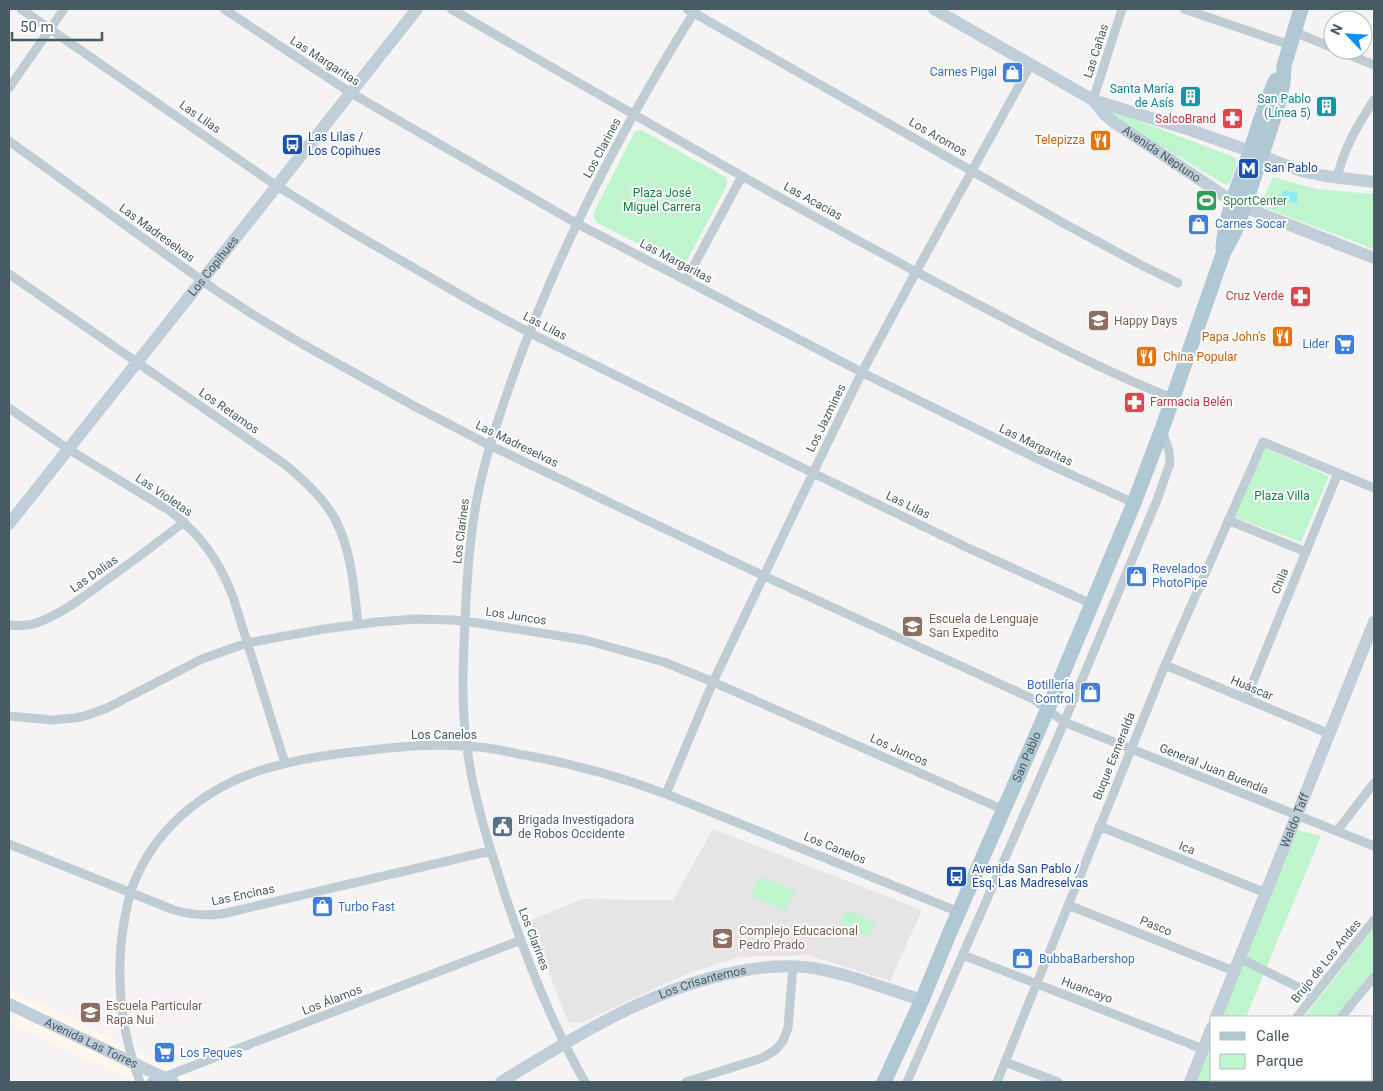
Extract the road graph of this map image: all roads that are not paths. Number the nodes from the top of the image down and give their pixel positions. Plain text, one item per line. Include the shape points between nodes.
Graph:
1 (21, 9) edge
2 (64, 9) edge
3 (224, 9) edge
4 (418, 9) edge
5 (451, 9) edge
6 (934, 9) edge
7 (1122, 9) edge
8 (1184, 9) edge
9 (1301, 9) edge
10 (692, 10) edge
11 (950, 13) edge
12 (50, 29) junction
13 (1292, 38) junction
14 (1323, 46) edge
15 (1362, 60) edge
16 (1030, 64) junction
17 (1374, 65) edge
18 (9, 88) edge
19 (351, 93) junction
20 (1093, 100) junction
21 (1374, 100) edge
22 (634, 115) junction
23 (9, 141) edge
24 (1256, 153) junction
25 (971, 171) junction
26 (742, 176) junction
27 (1337, 178) junction
28 (1374, 182) edge
29 (277, 186) junction
30 (1238, 204) junction
31 (576, 223) junction
32 (1374, 258) edge
33 (916, 272) junction
34 (9, 274) edge
35 (686, 280) junction
36 (202, 281) junction
37 (1178, 283) dead end
38 (529, 332) junction
39 (136, 363) junction
40 (862, 372) junction
41 (1172, 398) junction
42 (9, 408) edge
43 (1162, 429) junction
44 (491, 446) junction
45 (68, 449) junction
46 (812, 473) junction
47 (1338, 473) junction
48 (1374, 488) edge
49 (1134, 503) junction
50 (1228, 520) junction
51 (184, 522) junction
52 (9, 524) edge
53 (1306, 552) junction
54 (764, 576) junction
55 (1092, 604) junction
56 (465, 621) junction
57 (1374, 622) edge
58 (358, 624) junction
59 (9, 625) edge
60 (247, 644) junction
61 (1165, 665) junction
62 (713, 682) junction
63 (1246, 699) junction
64 (1047, 710) junction
65 (9, 716) edge
66 (1064, 722) junction
67 (1330, 734) junction
68 (466, 746) junction
69 (1130, 749) junction
70 (285, 764) junction
71 (1374, 783) edge
72 (666, 794) junction
73 (1004, 810) junction
74 (1297, 815) junction
75 (1099, 826) junction
76 (1337, 831) junction
77 (9, 844) edge
78 (1374, 846) edge
79 (490, 850) junction
80 (131, 892) junction
81 (1266, 893) junction
82 (1068, 905) junction
83 (959, 912) junction
84 (1374, 920) edge
85 (520, 940) junction
86 (963, 955) junction
87 (1240, 958) junction
88 (793, 966) junction
89 (1234, 971) junction
90 (1374, 977) edge
91 (1036, 984) junction
92 (1314, 995) junction
93 (922, 1000) junction
94 (9, 1004) edge
95 (1216, 1016) edge
96 (1298, 1016) edge
97 (1342, 1016) edge
98 (1210, 1032) edge
99 (564, 1044) junction
100 (1203, 1049) junction
101 (1005, 1062) junction
102 (134, 1063) junction
103 (169, 1080) edge
104 (140, 1082) edge
105 (151, 1082) edge
106 (501, 1082) edge
107 (585, 1082) edge
108 (686, 1082) edge
109 (884, 1082) edge
110 (907, 1082) edge
111 (997, 1082) edge
112 (1058, 1082) edge
113 (1190, 1082) edge

1 - 12 street, Las Lilas
2 - 12 street
3 - 19 street, Las Margaritas
4 - 19 street, Los Copihues
5 - 22 street, Las Acacias
6 - 11 street, Avenida Neptuno
7 - 20 street, Las Cañas
8 - 13 street
9 - 13 main road, San Pablo
10 - 22 street, Los Clarines
10 - 25 street, Los Aromos
11 - 16 street, Avenida Neptuno
12 - 18 street
12 - 29 street, Las Lilas
13 - 14 street
13 - 24 main road, San Pablo via 1284,66 1268,98
15 - 17 street
16 - 20 street, Avenida Neptuno
16 - 25 street, Los Jazmines
19 - 29 street, Los Copihues
19 - 31 street, Las Margaritas
20 - 24 street, Avenida Neptuno
20 - 30 street, Avenida Neptuno via 1112,121
21 - 27 street via 1351,138
22 - 26 street, Las Acacias
22 - 31 street, Los Clarines
23 - 36 street, Las Madreselvas
24 - 27 street, Avenida Neptuno via 1301,171
24 - 30 main road, San Pablo
25 - 33 street, Los Jazmines
25 - 37 street, Los Aromos
26 - 33 street, Las Acacias
26 - 35 street
27 - 28 street, Avenida Neptuno
29 - 36 street, Los Copihues
29 - 38 street, Las Lilas
30 - 32 street, Avenida Neptuno
30 - 41 main road, San Pablo via 1225,228 1222,254
31 - 35 street, Las Margaritas
31 - 38 street, Los Clarines
33 - 40 street, Los Jazmines
33 - 41 street, Las Acacias via 1072,353
34 - 39 street, Los Retamos
35 - 40 street, Las Margaritas
36 - 39 street, Los Copihues
36 - 44 street, Las Madreselvas via 312,349
38 - 44 street, Los Clarines
38 - 46 street, Las Lilas
39 - 45 street, Los Copihues
39 - 58 street, Los Retamos via 283,463 320,498 341,531 353,579
40 - 46 street, Los Jazmines
40 - 49 street, Las Margaritas
41 - 43 main road, San Pablo
42 - 45 street, Las Violetas
43 - 49 main road, San Pablo
43 - 66 street, San Pablo via 1170,451 1168,471
44 - 54 street, Las Madreselvas
44 - 56 street, Los Clarines via 480,486 471,541
45 - 51 street, Las Violetas
45 - 52 street, Los Copihues
46 - 54 street, Los Jazmines
46 - 55 street, Las Lilas
47 - 48 street
47 - 50 street, Buque Esmeralda via 1263,442
47 - 53 street, Chila
49 - 55 main road, San Pablo
50 - 53 street
50 - 61 street, Buque Esmeralda
51 - 59 street, Las Dalias via 72,604 39,622
51 - 60 street, Las Violetas via 207,546 222,571
53 - 63 street, Chila
54 - 62 street, Los Jazmines
54 - 64 street, Las Madreselvas via 1033,699
55 - 64 main road, San Pablo
56 - 58 street, Los Juncos via 414,619
56 - 62 street, Los Juncos via 593,642 664,662
56 - 68 street, Los Clarines via 463,684
57 - 67 street, Waldo Taff
58 - 60 street, Los Juncos
60 - 65 street, Los Juncos via 202,659 85,716 52,720
60 - 70 street, Las Violetas
61 - 63 street, Huáscar
61 - 69 street, Buque Esmeralda
62 - 72 street, Los Jazmines
62 - 73 street, Los Juncos
63 - 67 street, Huáscar
64 - 66 street, General Juan Buendía
64 - 73 main road, San Pablo
66 - 69 street, General Juan Buendía
66 - 86 street, San Pablo
67 - 74 street, Waldo Taff
68 - 70 street, Los Canelos via 372,750
68 - 72 street, Los Canelos via 581,766
68 - 79 street, Los Clarines
69 - 74 street, General Juan Buendía
69 - 75 street, Buque Esmeralda
70 - 80 street, Los Canelos via 235,780 188,810 150,851
71 - 76 street
72 - 83 street, Los Canelos
73 - 83 main road, San Pablo
74 - 76 street, General Juan Buendía
74 - 81 street, Waldo Taff
75 - 81 street, Ica
75 - 82 street, Buque Esmeralda
76 - 78 street, General Juan Buendía
77 - 80 street, Las Encinas
79 - 80 street, Las Encinas via 214,915 186,913
79 - 85 street, Los Clarines
80 - 102 street, Los Canelos via 121,947 120,988 125,1032
81 - 87 street, Waldo Taff
82 - 89 street, Pasco
82 - 91 street, Buque Esmeralda
83 - 93 main road, San Pablo
84 - 92 street, Brujo de Los Andes
85 - 99 street, Los Clarines
85 - 103 street, Los Álamos
86 - 91 street, Huancayo
86 - 110 street, San Pablo
87 - 89 street, Waldo Taff
87 - 92 street
88 - 93 street, Los Crisantemos via 834,973
88 - 99 street, Los Crisantemos via 739,971 688,985 643,1003
88 - 108 street via 788,1028 780,1046 762,1058
89 - 95 street, Waldo Taff
90 - 97 street
91 - 100 street, Huancayo
91 - 101 street, Buque Esmeralda
92 - 96 street, Brujo de Los Andes
93 - 109 main road, San Pablo
94 - 102 street, Avenida Las Torres
98 - 100 street
99 - 106 street, Los Crisantemos
99 - 107 street, Los Clarines
100 - 113 street
101 - 111 street, Buque Esmeralda
101 - 112 street
102 - 103 street, Avenida Las Torres
102 - 104 street, Los Canelos
103 - 105 street, Los Álamos

